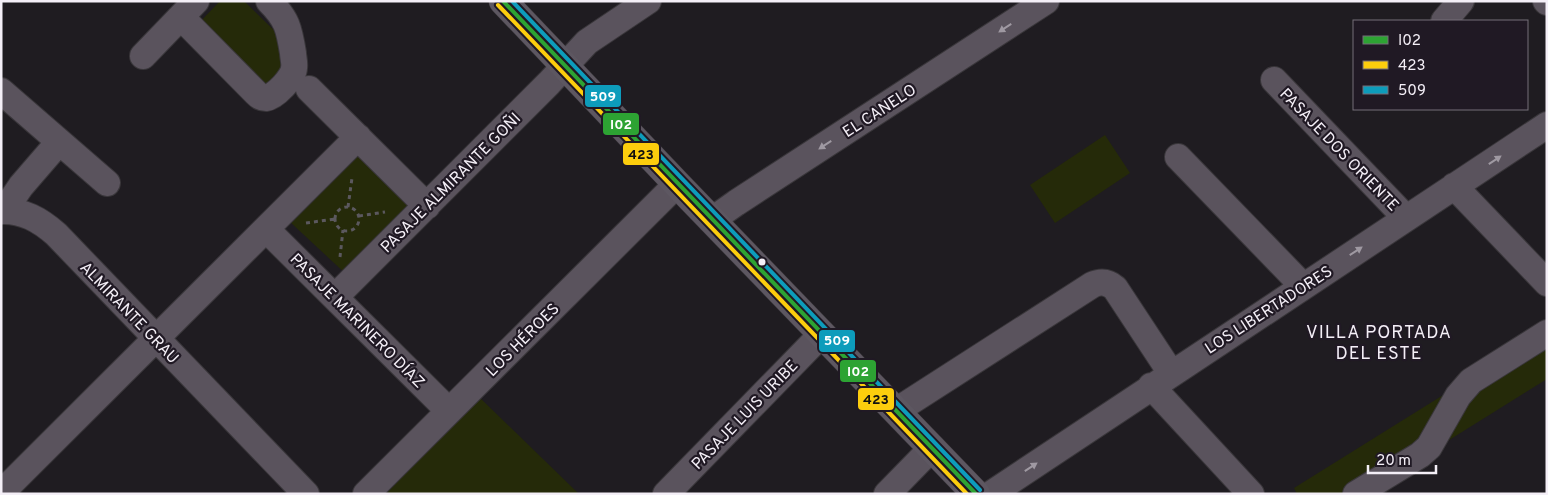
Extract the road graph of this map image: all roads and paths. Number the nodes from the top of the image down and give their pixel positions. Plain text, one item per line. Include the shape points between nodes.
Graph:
1 (269, 1) edge
2 (503, 1) edge
3 (648, 1) edge
4 (1046, 1) edge
5 (1461, 1) edge
6 (188, 9) edge
7 (1445, 20) edge
8 (143, 56) dead end
9 (565, 65) junction
10 (1274, 80) dead end
11 (309, 89) dead end
12 (1, 91) edge
13 (1547, 125) edge
14 (358, 137) junction
15 (60, 142) junction
16 (1178, 157) dead end
17 (107, 183) dead end
18 (676, 184) junction
19 (1454, 186) junction
20 (427, 206) junction
21 (3, 211) edge
22 (1406, 218) junction
23 (712, 220) junction
24 (357, 226) joint
25 (266, 229) junction
26 (1547, 282) edge
27 (1303, 286) junction
28 (335, 297) junction
29 (1547, 333) edge
30 (822, 334) junction
31 (156, 339) junction
32 (1161, 380) junction
33 (449, 411) junction
34 (896, 411) junction
35 (932, 448) junction
36 (2, 493) edge
37 (306, 494) edge
38 (366, 494) edge
39 (666, 494) edge
40 (886, 494) edge
41 (976, 494) edge
42 (991, 494) edge
43 (1251, 494) edge
44 (1356, 494) edge

1 - 6 street via 286,22 295,67 291,78 266,98 256,93
2 - 9 main road
3 - 9 street, PASAJE ALMIRANTE GOÑI via 587,42
4 -> 23 street, EL CANELO
5 - 7 street
6 - 8 street
9 - 18 main road
9 - 20 street, PASAJE ALMIRANTE GOÑI
10 - 22 street, PASAJE DOS ORIENTE
11 - 14 street
12 - 15 street
19 -> 13 street, LOS LIBERTADORES
14 - 20 street
14 - 25 street
15 - 17 street
15 - 21 street, ALMIRANTE GRAU
16 - 27 street
18 - 23 main road
18 - 33 street, LOS HÉROES
19 - 22 street, LOS LIBERTADORES
19 - 26 street
20 - 28 street, PASAJE ALMIRANTE GOÑI
21 - 31 street, ALMIRANTE GRAU via 18,212 45,224
27 -> 22 street, LOS LIBERTADORES
23 - 30 main road
24 - 24 path via 359,216 353,208 343,207 336,214 336,224 343,230
25 - 28 street, PASAJE MARINERO DÍAZ
25 - 31 street
27 - 32 street, LOS LIBERTADORES
28 - 33 street, PASAJE MARINERO DÍAZ
29 - 44 street via 1471,381 1458,396 1430,447
30 - 34 main road
30 - 39 street, PASAJE LUIS URIBE
31 - 36 street
31 - 37 street, ALMIRANTE GRAU
32 - 34 street via 1115,288 1099,282
42 -> 32 street, LOS LIBERTADORES
32 - 43 street
33 - 38 street, LOS HÉROES
34 - 35 main road
35 - 40 street
35 - 41 main road

